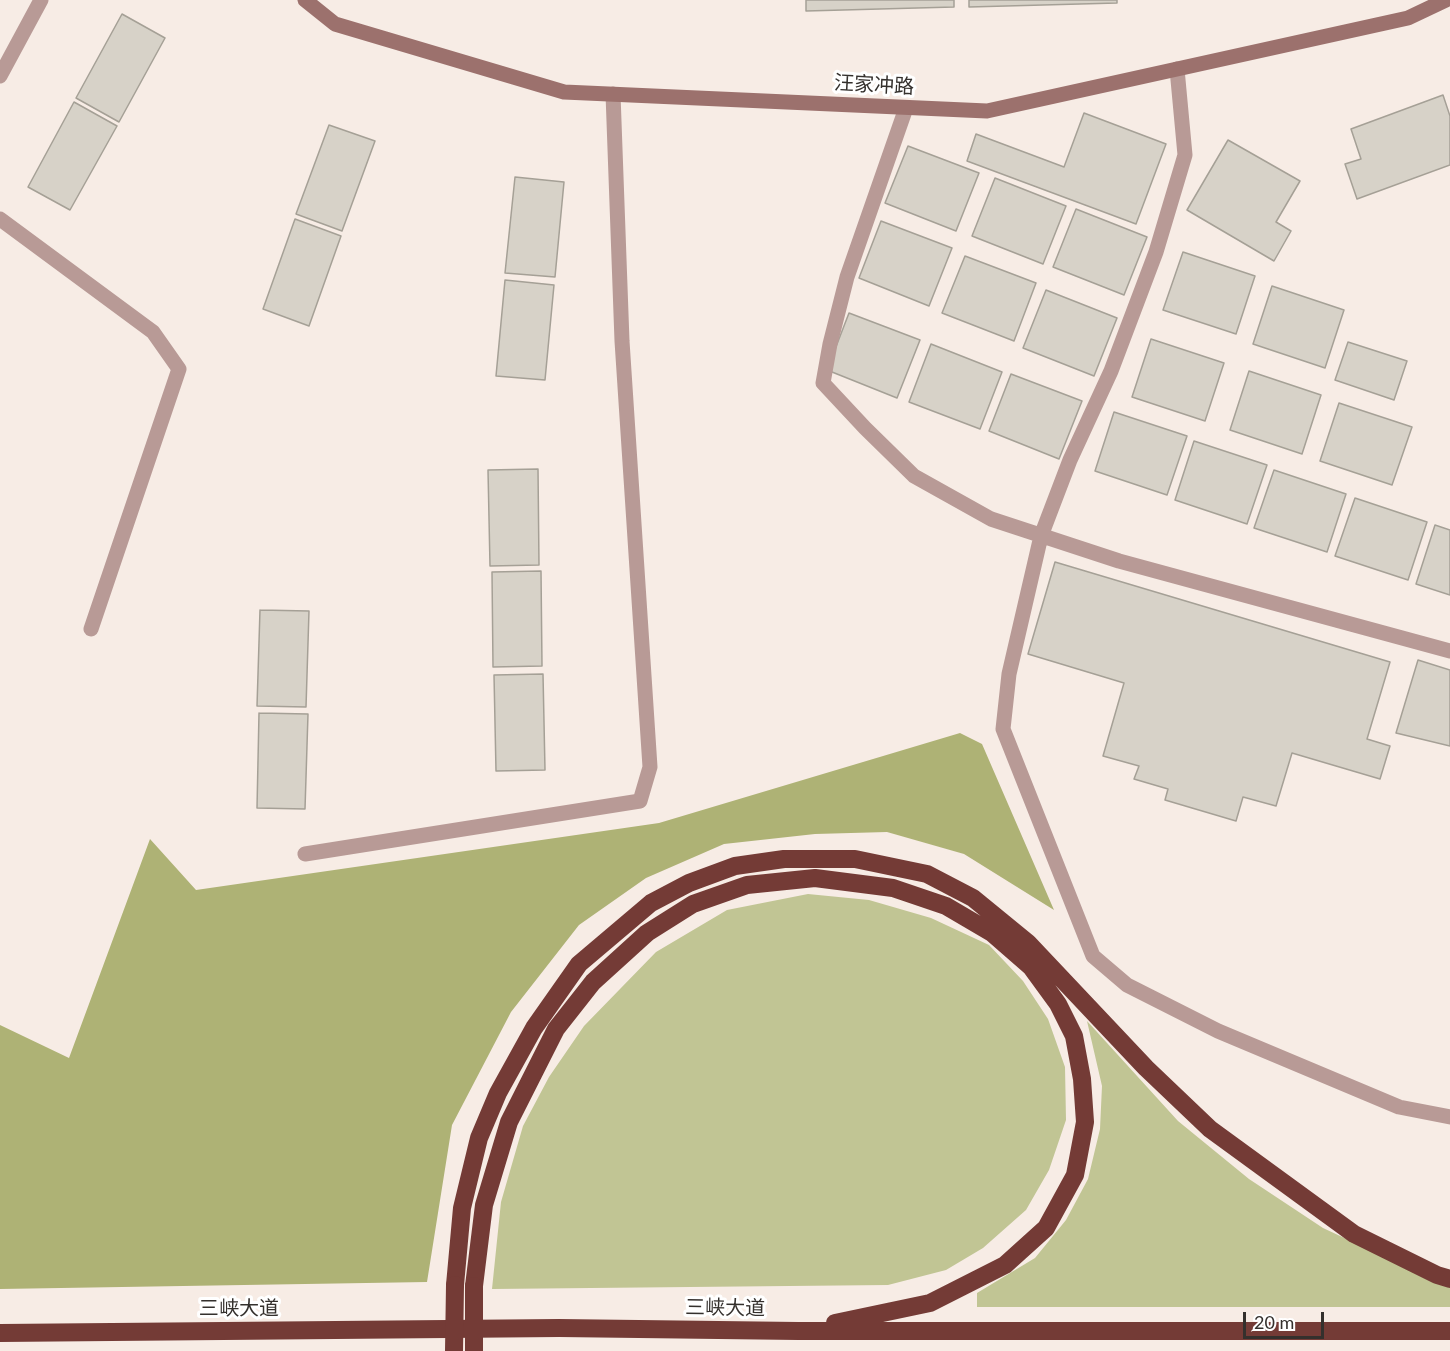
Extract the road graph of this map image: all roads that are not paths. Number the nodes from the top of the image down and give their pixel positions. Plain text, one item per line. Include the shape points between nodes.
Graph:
1 (41, 0) edge
2 (305, 0) edge
3 (1446, 0) edge
4 (1177, 69) junction
5 (0, 76) edge
6 (613, 94) junction
7 (906, 108) junction
8 (0, 219) edge
9 (1041, 536) junction
10 (91, 629) dead end
11 (1450, 651) edge
12 (305, 854) dead end
13 (1450, 1117) edge
14 (1450, 1279) edge
15 (798, 1331) junction
16 (1450, 1331) edge
17 (0, 1333) edge
18 (454, 1351) edge
19 (474, 1351) edge

1 - 5 lane
2 - 6 street, 汪家冲路 via 335,24 564,92
3 - 4 street, 汪家冲路 via 1408,18
4 - 7 street, 汪家冲路 via 987,111
4 - 9 lane via 1185,155 1156,252 1112,371 1070,460
6 - 7 street, 汪家冲路
6 - 12 lane via 622,352 650,767 640,801
7 - 9 lane via 847,277 823,383 914,476 991,519
8 - 10 lane via 153,332 179,369
9 - 11 lane
9 - 13 lane via 1009,674 1003,729 1093,956 1127,986 1218,1031 1400,1107
14 - 18 highway, bridge via 1354,1234 1210,1129 1146,1068 1028,943 973,898 927,874 866,861 784,859 735,866 651,903 579,964 534,1028 498,1093 479,1138 462,1208
15 - 16 highway, 三峡大道
15 - 17 highway, 三峡大道 via 560,1328
15 - 19 highway, bridge via 930,1304 1005,1265 1046,1228 1075,1175 1085,1122 1074,1036 1058,1004 1031,966 992,933 946,906 893,888 814,878 747,885 693,904 647,933 593,982 556,1029 509,1122 484,1205 474,1286

